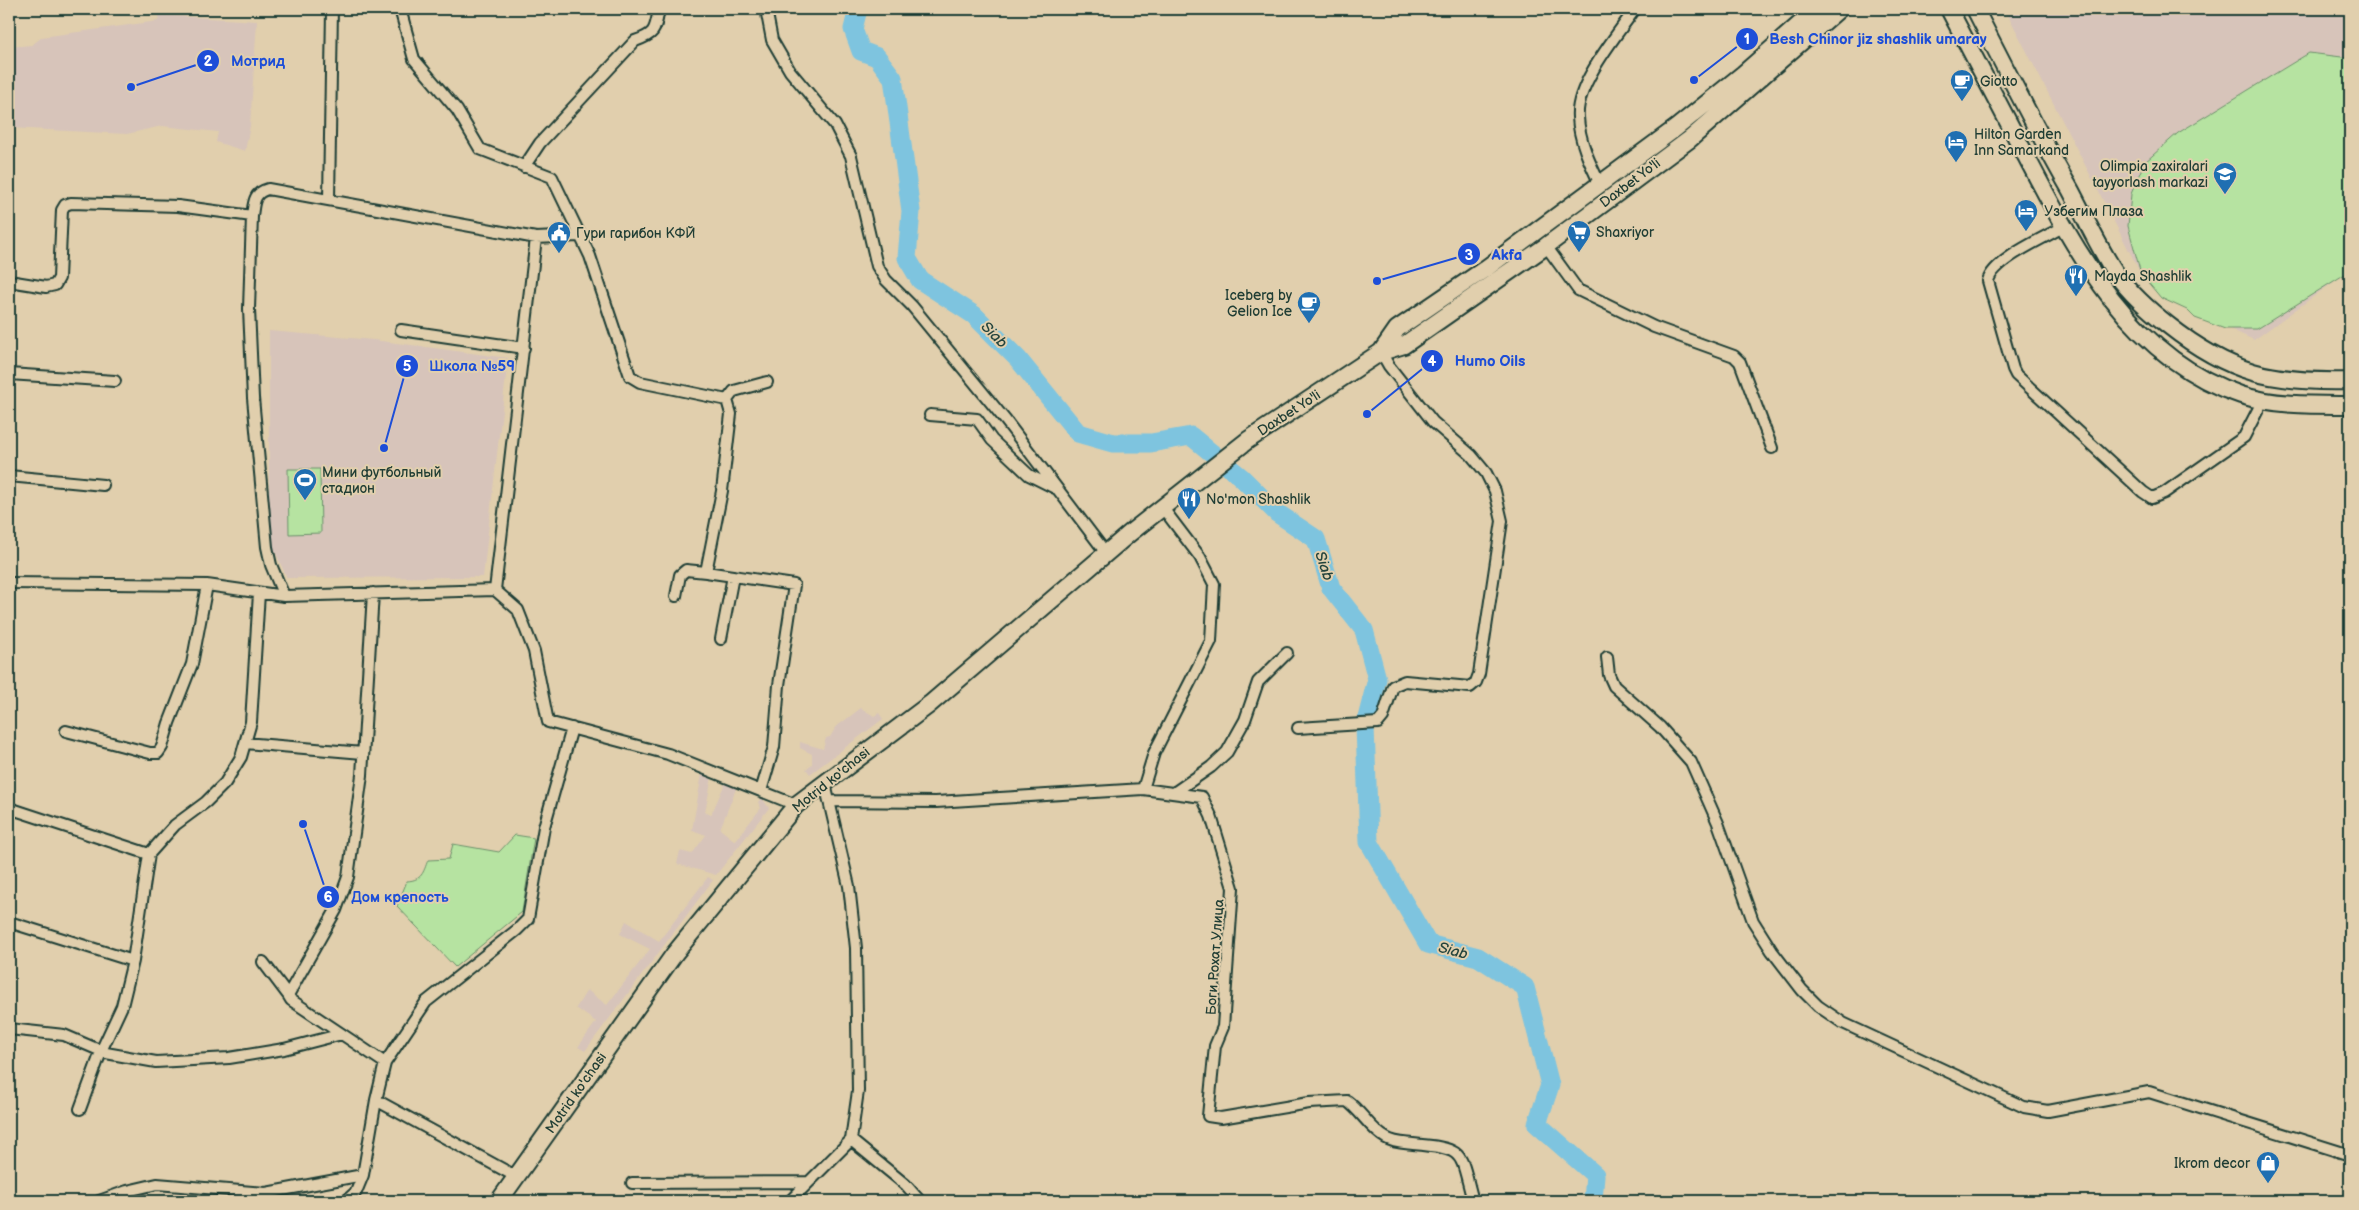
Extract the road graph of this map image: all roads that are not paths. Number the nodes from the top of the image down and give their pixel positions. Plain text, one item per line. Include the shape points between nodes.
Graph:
1 (332, 9) edge
2 (400, 9) edge
3 (659, 9) edge
4 (766, 9) edge
5 (1816, 9) edge
6 (1838, 9) edge
7 (1949, 9) edge
8 (1975, 9) edge
9 (1630, 10) edge
10 (524, 167) junction
11 (1600, 184) junction
12 (329, 199) junction
13 (252, 216) junction
14 (2063, 226) junction
15 (579, 236) junction
16 (536, 238) junction
17 (1546, 246) junction
18 (9, 281) edge
19 (401, 330) dead end
20 (524, 348) junction
21 (1381, 352) junction
22 (9, 374) edge
23 (115, 380) dead end
24 (767, 382) dead end
25 (2350, 382) edge
26 (727, 400) junction
27 (2264, 400) junction
28 (2350, 405) edge
29 (930, 415) dead end
30 (1248, 440) joint
31 (1772, 448) dead end
32 (9, 476) edge
33 (102, 485) dead end
34 (1058, 489) junction
35 (1162, 508) junction
36 (1106, 553) junction
37 (706, 572) junction
38 (733, 576) junction
39 (9, 583) edge
40 (207, 585) junction
41 (495, 590) junction
42 (259, 593) junction
43 (373, 593) junction
44 (284, 596) junction
45 (676, 596) dead end
46 (722, 639) dead end
47 (1287, 653) dead end
48 (1607, 657) dead end
49 (572, 728) junction
50 (1298, 728) dead end
51 (66, 731) dead end
52 (245, 742) junction
53 (363, 753) junction
54 (825, 784) junction
55 (1143, 789) junction
56 (761, 791) junction
57 (1176, 792) junction
58 (829, 801) junction
59 (796, 805) junction
60 (9, 808) edge
61 (150, 854) junction
62 (9, 922) edge
63 (133, 961) junction
64 (263, 962) dead end
65 (288, 995) junction
66 (9, 1029) edge
67 (342, 1034) junction
68 (102, 1049) junction
69 (385, 1063) junction
70 (376, 1100) junction
71 (80, 1109) dead end
72 (851, 1140) junction
73 (2350, 1155) edge
74 (363, 1175) junction
75 (517, 1177) junction
76 (809, 1182) junction
77 (632, 1183) dead end
78 (99, 1201) edge
79 (346, 1201) edge
80 (499, 1201) edge
81 (790, 1201) edge
82 (920, 1201) edge
83 (1473, 1201) edge

1 - 12 street
2 - 10 street via 414,59 457,110 480,149
3 - 10 street via 655,30 649,36 635,40 540,143
4 - 34 street via 772,40 835,125 851,156 877,266 1006,420
5 - 11 main road, Daxbet Yo'li via 1743,74
6 - 17 main road, Daxbet Yo'li via 1690,139
7 - 14 main road
8 - 25 main road via 2117,275 2151,312 2191,343 2229,365 2269,378
9 - 11 street via 1585,85 1580,101 1578,117 1581,132
10 - 15 street via 552,177
11 - 21 main road, Daxbet Yo'li via 1486,269 1397,329
12 - 13 street via 268,189 255,196
12 - 16 street
13 - 18 street via 178,206 71,203 62,210 59,278 55,285 46,287
13 - 44 street via 249,308 252,398 266,547
14 - 27 main road via 2101,287 2137,327 2178,363 2220,387
14 - 27 street via 1994,268 1990,274 1988,281 2010,361 2016,375 2144,492 2152,498 2164,492 2231,447 2244,437
15 - 16 street
15 - 26 street via 602,287 630,376 640,382
16 - 20 street
17 - 21 main road, Daxbet Yo'li via 1404,345
17 - 31 street via 1578,290 1654,328 1734,356 1740,362
19 - 20 street
20 - 41 street
21 - 30 main road, Daxbet Yo'li
21 - 50 street via 1433,422 1471,455 1486,473 1495,491 1502,521 1479,674 1470,687 1405,681 1393,686 1378,723
22 - 23 street
24 - 26 street via 734,391
26 - 37 street via 731,414 722,491
27 - 28 main road
29 - 34 street via 977,419 992,440 1029,475
30 - 35 main road, Motrid ko'chasi
32 - 33 street
34 - 36 street
35 - 36 main road, Motrid ko'chasi
35 - 55 street via 1200,557 1214,584 1211,641 1154,753
36 - 54 main road, Motrid ko'chasi via 930,704
37 - 38 street
37 - 45 street via 686,570 680,575
38 - 46 street
38 - 56 street via 794,585 779,685 774,747
39 - 40 street
40 - 42 street
40 - 51 street via 192,664 158,752 150,753
41 - 43 street
41 - 49 street via 518,610 534,651 548,722
42 - 44 street
42 - 52 street via 251,722
43 - 44 street
43 - 53 street
47 - 57 street via 1258,682 1245,720 1227,752
48 - 73 street via 1614,686 1660,727 1691,762 1718,824 1753,921 1772,951 1802,990 1843,1023 2024,1107 2048,1111 2149,1092
49 - 56 street via 668,754
49 - 69 street via 544,827 528,919 426,1002
52 - 53 street
52 - 61 street via 242,757 225,783 175,825
53 - 65 street via 343,896
54 - 58 street
54 - 59 main road, Motrid ko'chasi
55 - 57 street, Боги Рохат Улица
55 - 58 street, Боги Рохат Улица via 936,802
56 - 59 street
57 - 83 street, Боги Рохат Улица via 1202,797 1233,888 1223,1028 1215,1046 1208,1116 1221,1118 1309,1103 1347,1101 1385,1138 1394,1142 1445,1147 1456,1152 1463,1164
58 - 72 street via 849,886 856,948 858,1091
59 - 75 main road, Motrid ko'chasi via 675,953
60 - 61 street
61 - 63 street
62 - 63 street
63 - 68 street via 122,1006
64 - 65 street
65 - 67 street
66 - 68 street via 64,1035
67 - 68 street via 284,1049 229,1058 156,1062 106,1053
67 - 69 street
68 - 71 street
69 - 70 street
70 - 74 street
70 - 75 street
72 - 76 street
72 - 82 street via 906,1185
74 - 78 street via 266,1193 157,1184
74 - 79 street via 356,1192
75 - 80 main road, Motrid ko'chasi
76 - 77 street
76 - 81 street

